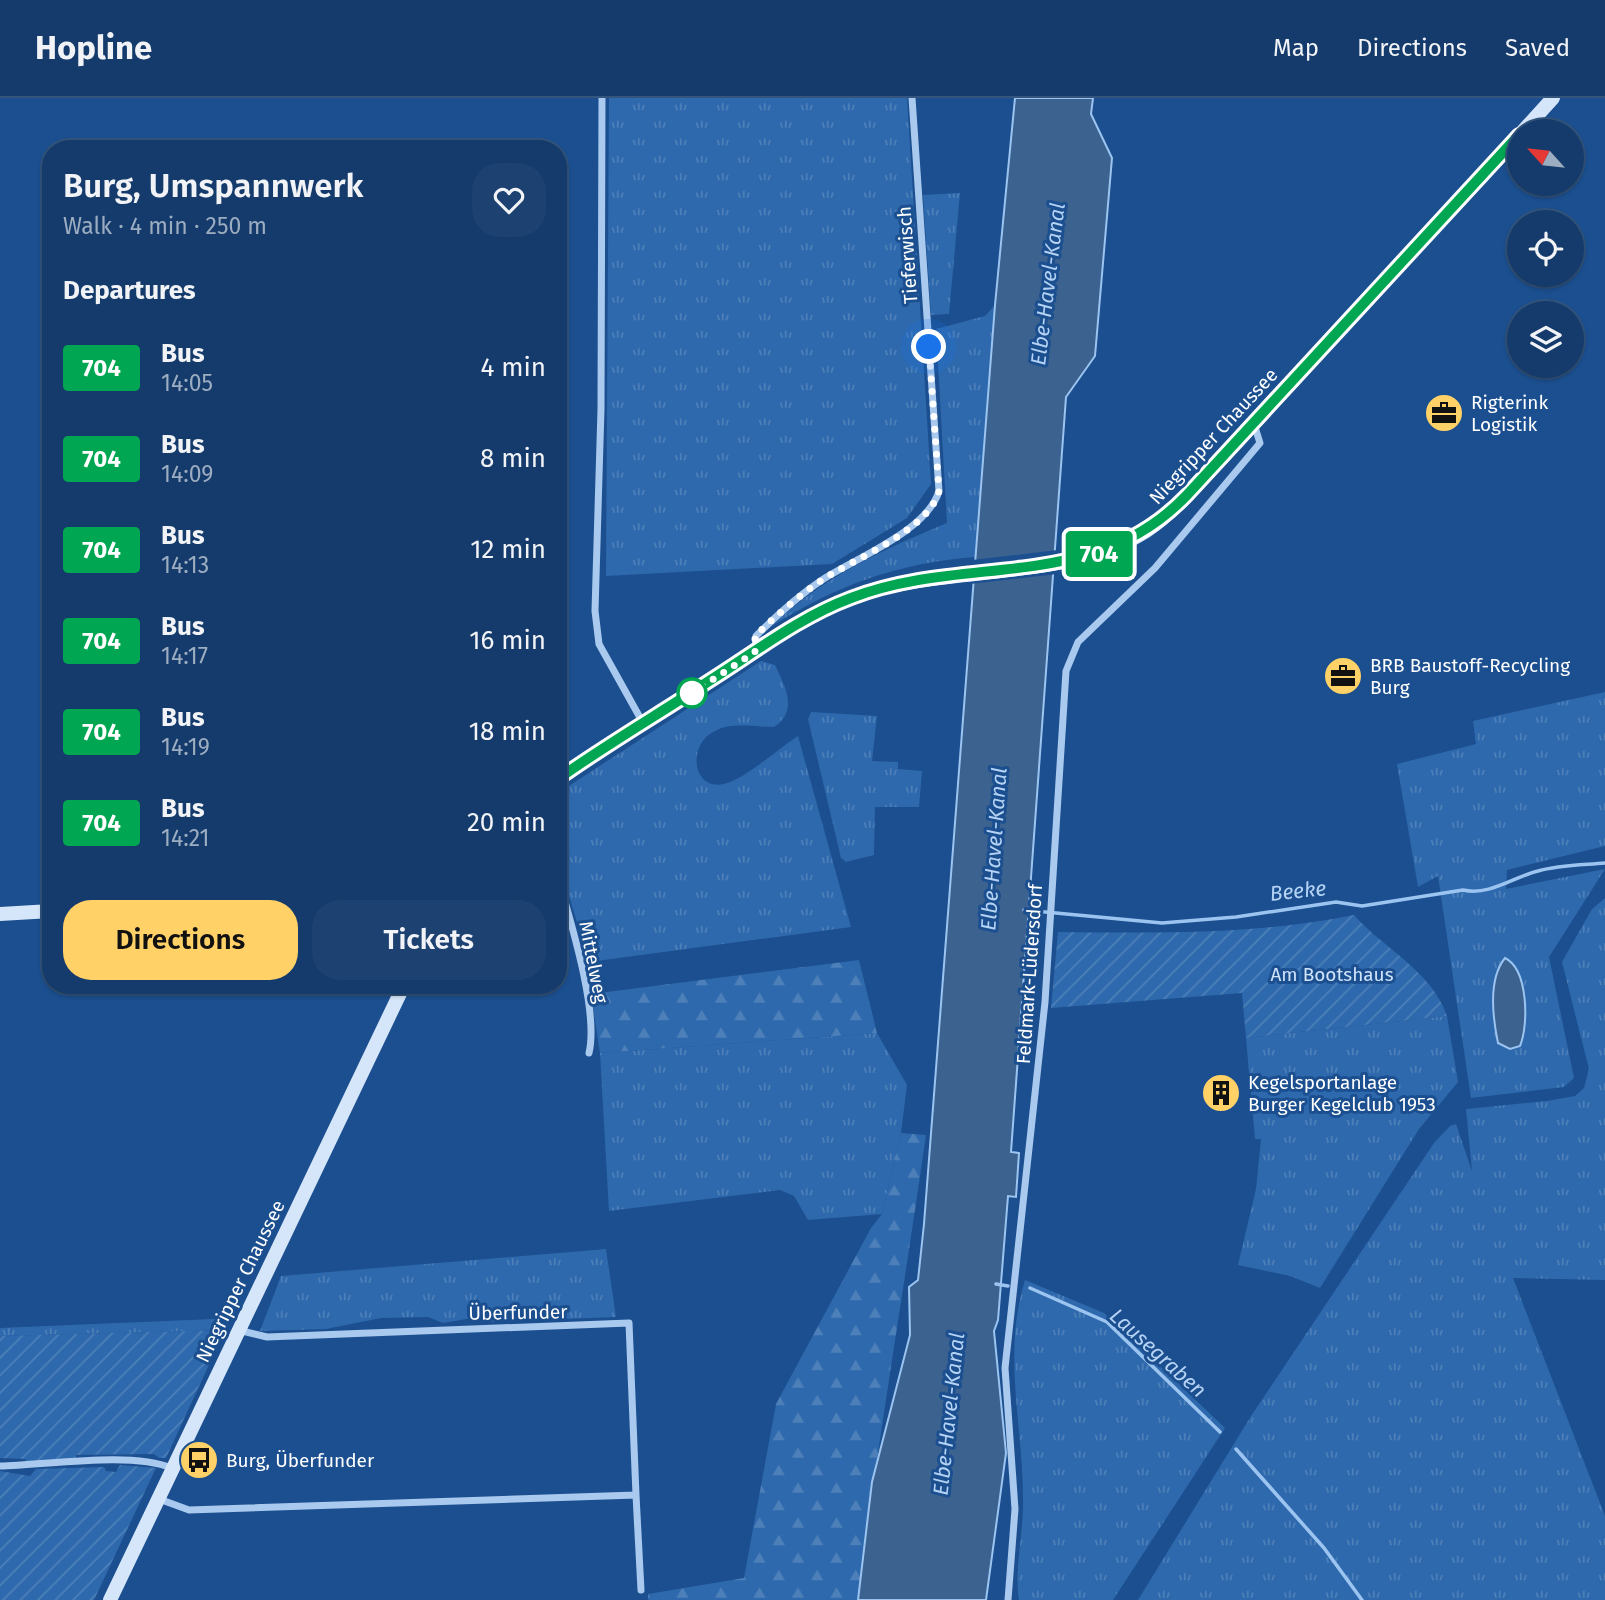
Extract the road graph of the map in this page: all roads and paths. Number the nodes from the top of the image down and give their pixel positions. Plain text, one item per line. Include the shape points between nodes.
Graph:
1 (602, 98) edge
2 (912, 98) edge
3 (1553, 98) edge
4 (1534, 119) edge
5 (1507, 148) edge
6 (1253, 424) junction
7 (755, 652) junction
8 (643, 723) junction
9 (567, 773) edge
10 (567, 911) edge
11 (42, 912) edge
12 (0, 914) edge
13 (400, 994) edge
14 (589, 1053) dead end
15 (238, 1330) junction
16 (0, 1466) edge
17 (172, 1468) junction
18 (636, 1495) junction
19 (158, 1499) junction
20 (641, 1590) dead end
21 (111, 1597) edge
22 (1007, 1600) edge

1 - 8 street via 595,611 599,644
2 - 7 street, Tieferwisch via 939,491 912,527 792,602 755,636
3 - 4 main road
5 - 6 main road, Niegripper Chaussee
6 - 7 main road, Niegripper Chaussee via 1157,523 1106,551 1067,561 892,585 828,608
6 - 22 street, Feldmark-Lüdersdorf via 1260,443 1155,568 1101,617 1073,652 1064,684 1044,1014 1005,1368 1016,1510
7 - 8 main road, Niegripper Chaussee
8 - 9 main road, Niegripper Chaussee
10 - 14 street, Mittelweg via 582,967 592,1038
11 - 12 main road
13 - 15 main road, Niegripper Chaussee
15 - 17 main road, Niegripper Chaussee
15 - 18 street, Überfunder via 267,1337 629,1323
16 - 17 street via 130,1460
17 - 19 main road, Niegripper Chaussee
18 - 19 street via 189,1510
18 - 20 street, Überfunder
19 - 21 main road, Niegripper Chaussee

